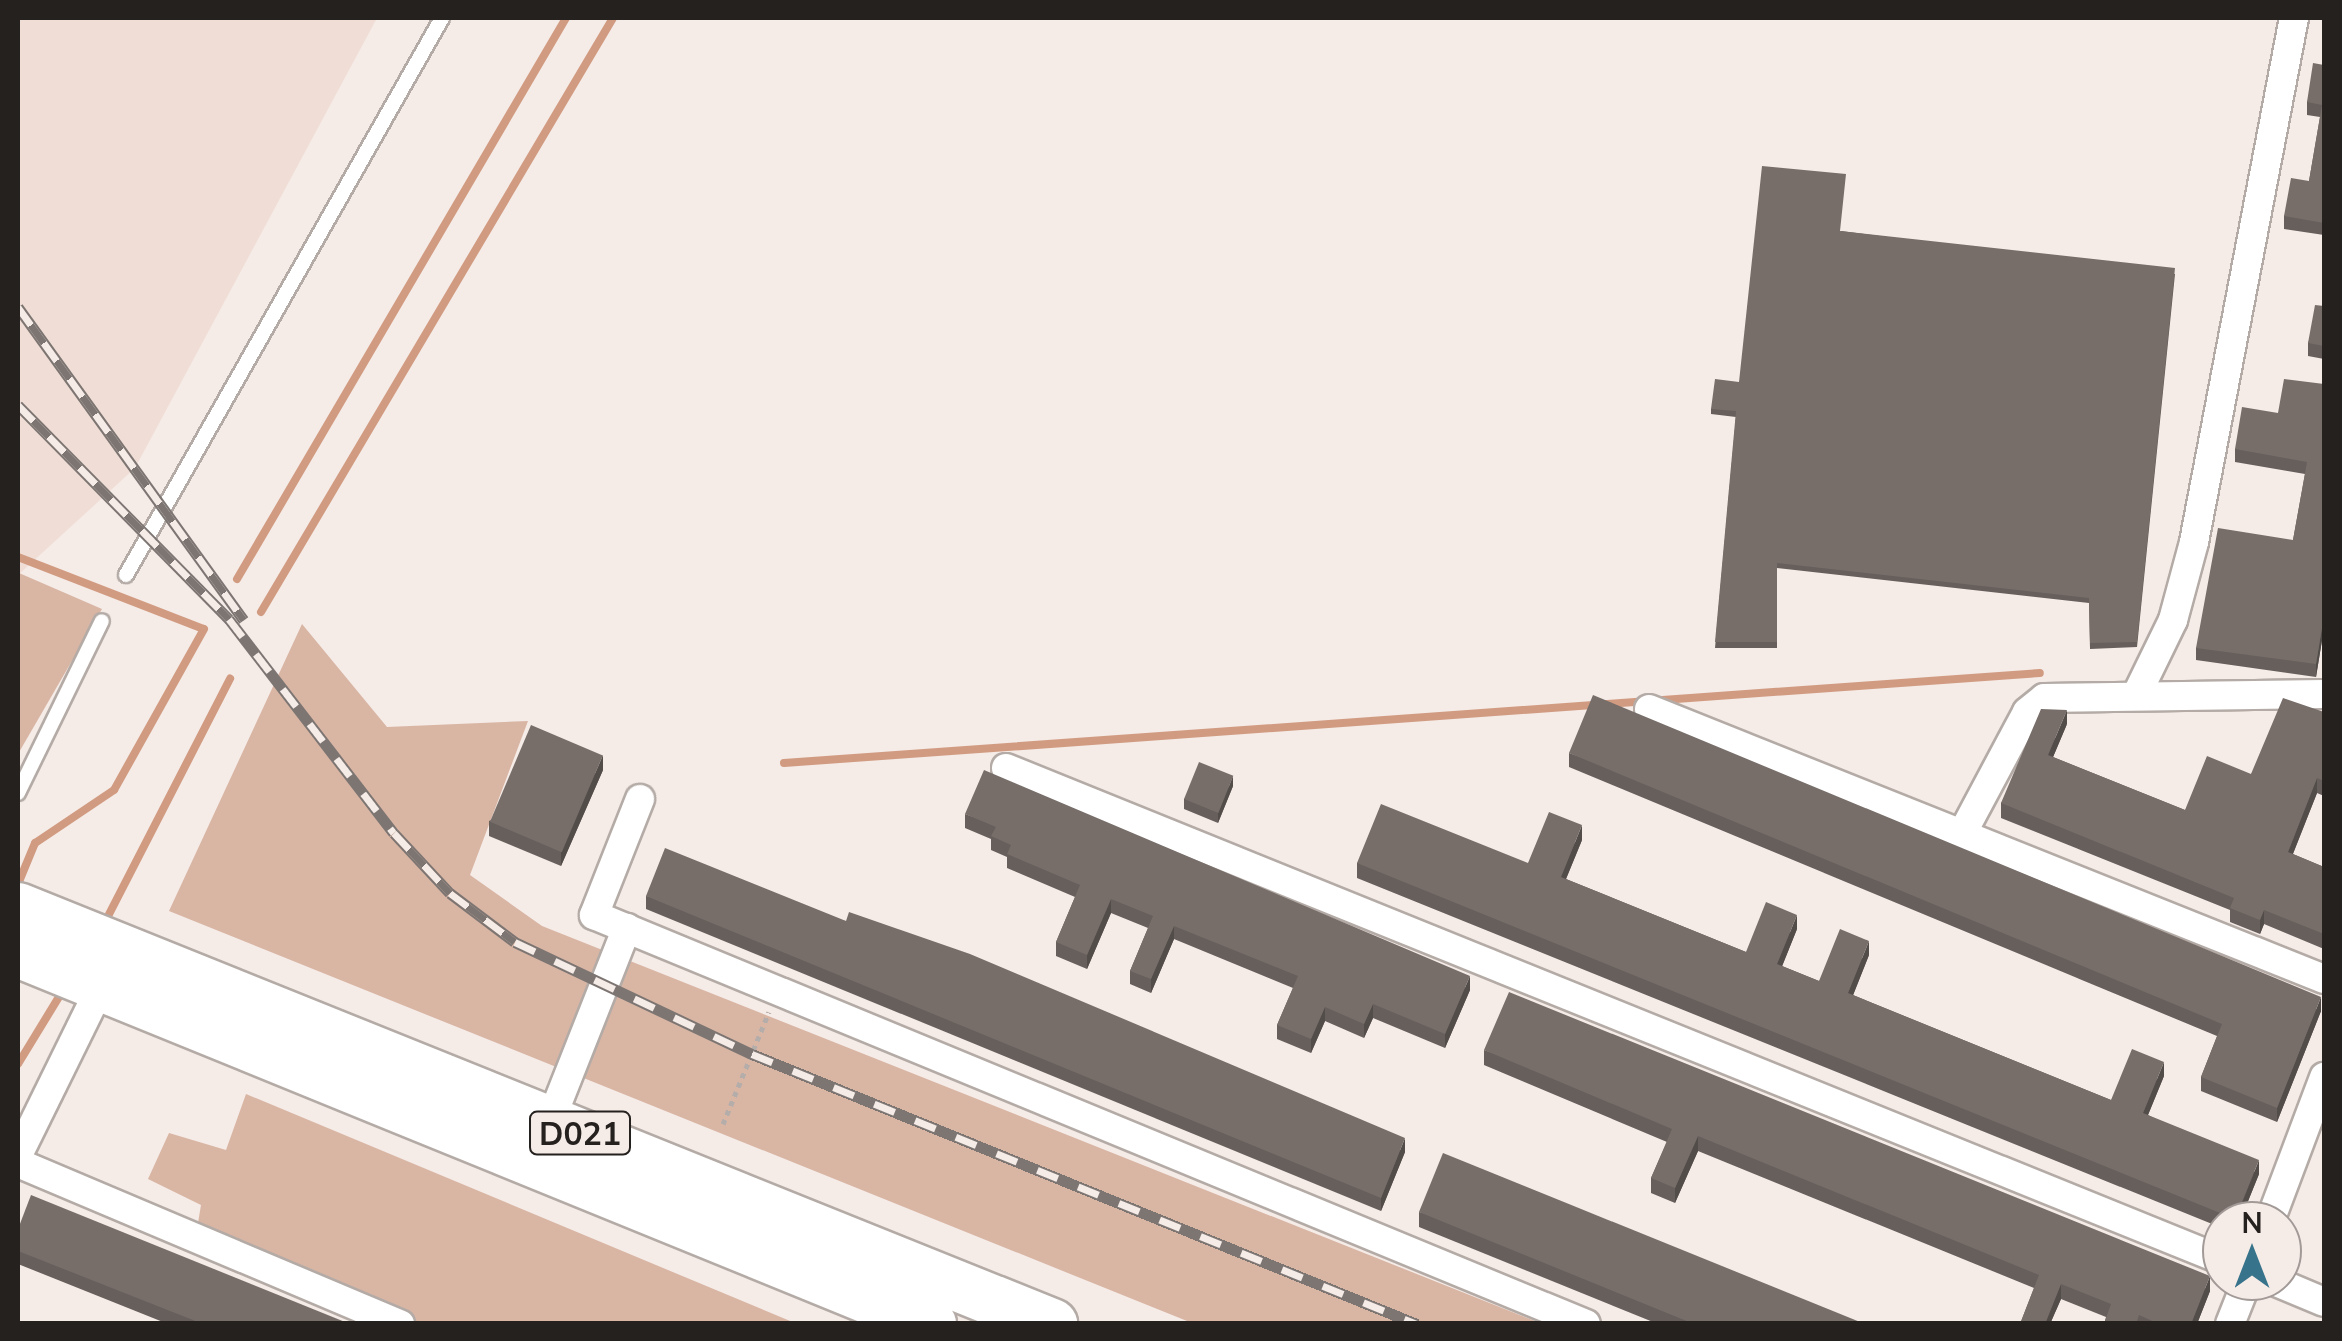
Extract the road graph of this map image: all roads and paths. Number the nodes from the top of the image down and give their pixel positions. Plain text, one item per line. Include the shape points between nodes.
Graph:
1 (442, 18) edge
2 (2294, 18) edge
3 (126, 575) dead end
4 (102, 621) dead end
5 (2324, 694) edge
6 (2136, 696) junction
7 (1649, 709) dead end
8 (1006, 768) dead end
9 (18, 794) edge
10 (640, 799) dead end
11 (1962, 832) junction
12 (18, 908) edge
13 (627, 928) junction
14 (18, 952) edge
15 (98, 970) junction
16 (2324, 979) edge
17 (777, 990) junction
18 (2324, 1077) edge
19 (550, 1122) junction
20 (724, 1124) dead end
21 (18, 1156) edge
22 (18, 1164) edge
23 (2278, 1201) edge
24 (2202, 1252) edge
25 (400, 1324) edge
26 (931, 1324) edge
27 (1052, 1324) edge
28 (1586, 1324) edge

1 - 3 lane
2 - 6 street via 2199,522 2174,620
4 - 9 lane
5 - 6 street
6 - 11 street via 2044,698 2026,712
7 - 11 street
8 - 24 street
10 - 13 street via 594,914
11 - 16 street
12 - 15 highway, D021
13 - 17 street
13 - 19 street
14 - 15 highway, D021
15 - 19 highway, D021
15 - 21 street
15 - 26 highway, D021
17 - 20 path
17 - 28 street
18 - 23 street
19 - 27 highway, D021
22 - 25 street

